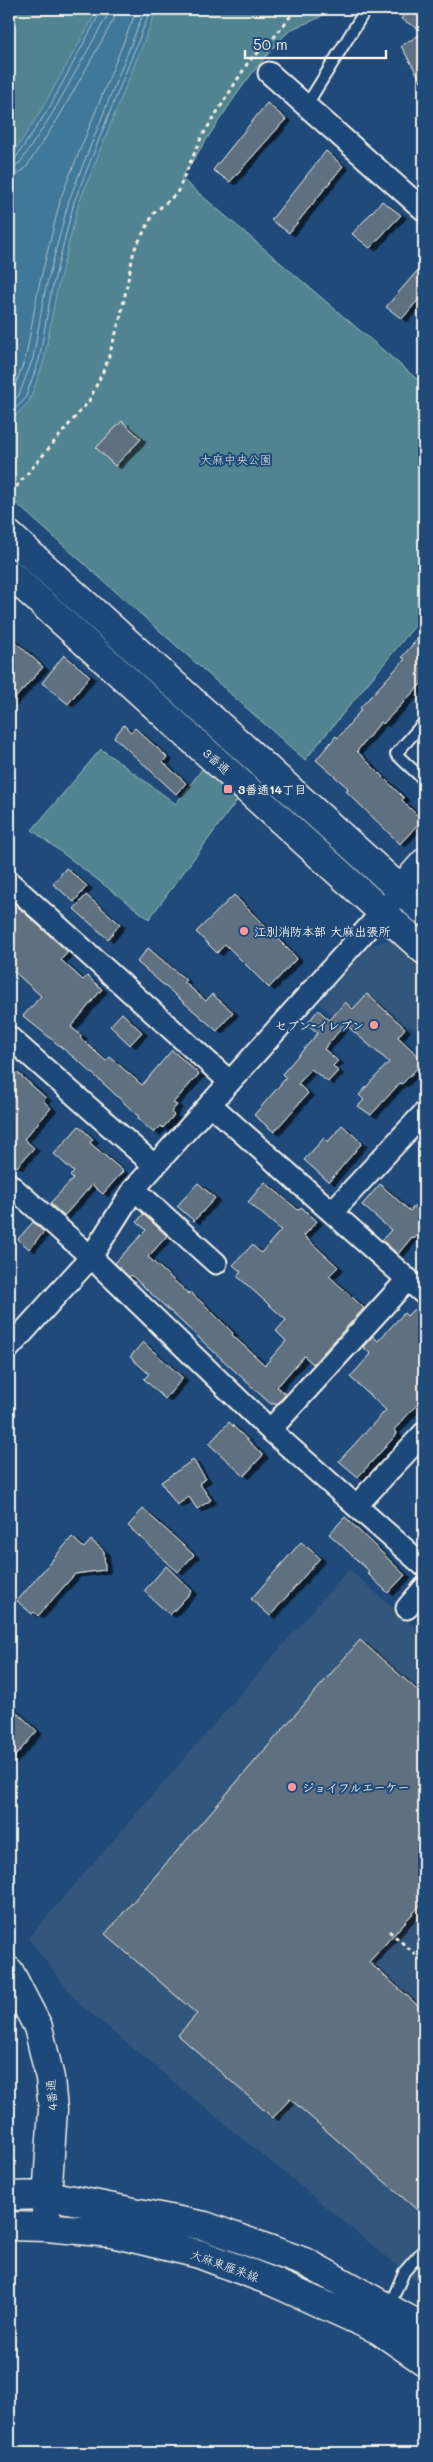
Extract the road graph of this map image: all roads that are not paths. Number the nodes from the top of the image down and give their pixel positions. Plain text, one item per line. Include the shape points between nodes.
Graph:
1 (366, 9) edge
2 (269, 73) dead end
3 (306, 106) junction
4 (424, 210) edge
5 (9, 536) edge
6 (9, 573) edge
7 (424, 722) edge
8 (424, 780) edge
9 (424, 863) edge
10 (9, 882) edge
11 (401, 890) junction
12 (424, 910) edge
13 (383, 912) junction
14 (424, 950) edge
15 (9, 1036) edge
16 (230, 1082) junction
17 (210, 1104) junction
18 (424, 1113) edge
19 (155, 1166) junction
20 (9, 1184) edge
21 (134, 1189) junction
22 (332, 1212) junction
23 (91, 1257) junction
24 (216, 1263) dead end
25 (408, 1279) junction
26 (424, 1294) edge
27 (9, 1348) edge
28 (270, 1430) junction
29 (424, 1433) edge
30 (356, 1506) junction
31 (424, 1566) edge
32 (424, 1588) edge
33 (407, 1608) dead end
34 (9, 1971) edge
35 (47, 2194) junction
36 (9, 2196) edge
37 (9, 2226) edge
38 (46, 2227) junction
39 (424, 2249) edge
40 (384, 2318) junction
41 (424, 2328) edge
42 (424, 2361) edge

1 - 3 lane
2 - 3 street
3 - 4 street
5 - 11 street
6 - 13 street, 3番通
7 - 8 lane via 396,754
9 - 11 street
10 - 16 street
11 - 12 street
11 - 13 street
13 - 14 street, 3番通
13 - 16 street
15 - 19 street
16 - 17 street
17 - 19 street
17 - 22 street
18 - 22 street
19 - 21 street
20 - 23 street
21 - 23 street
21 - 24 street
22 - 25 street
23 - 27 street
23 - 28 street
25 - 26 street
25 - 28 street
28 - 30 street
29 - 30 street
30 - 31 street
32 - 33 street
34 - 35 street, 4番通 via 38,2026 50,2078 53,2110
35 - 36 street, 大麻東雁来線
35 - 38 street, 4番通
35 - 40 street, 大麻東雁来線 via 205,2226 307,2262
37 - 38 street, 大麻東雁来線
38 - 40 street, 大麻東雁来線 via 111,2233 199,2254
39 - 40 lane via 404,2272
40 - 41 street, 大麻東雁来線
40 - 42 street, 大麻東雁来線

